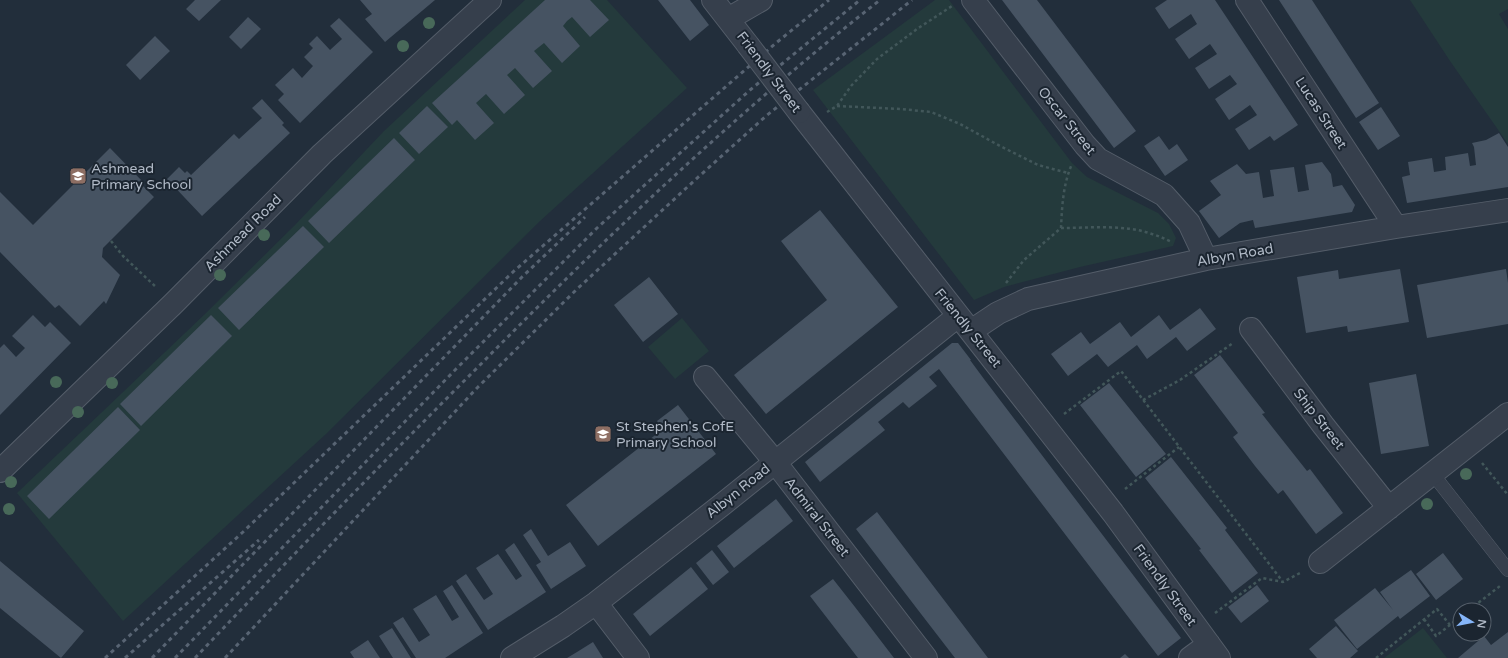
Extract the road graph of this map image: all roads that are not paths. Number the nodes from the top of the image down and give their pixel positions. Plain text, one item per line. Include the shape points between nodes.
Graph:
1 (490, 0) edge
2 (714, 0) edge
3 (761, 0) edge
4 (1247, 0) edge
5 (965, 2) edge
6 (728, 19) junction
7 (1508, 210) edge
8 (1396, 227) junction
9 (1206, 259) junction
10 (964, 323) junction
11 (1251, 329) road end
12 (705, 377) dead end
13 (1508, 414) edge
14 (775, 462) junction
15 (0, 471) edge
16 (1432, 473) junction
17 (1389, 508) junction
18 (1320, 562) road end
19 (1508, 570) edge
20 (596, 603) junction
21 (1214, 651) edge
22 (512, 658) edge
23 (638, 658) edge
24 (926, 658) edge
25 (1190, 658) edge

1 - 15 street, Ashmead Road via 322,154 173,304
2 - 6 street, Friendly Street
3 - 6 street
4 - 8 street, Lucas Street
5 - 9 street, Oscar Street via 1098,159 1164,195 1189,223
6 - 10 street, Friendly Street, bridge
7 - 8 street, Albyn Road
8 - 9 street, Albyn Road
9 - 10 street, Albyn Road via 1028,299 998,313
10 - 14 street, Albyn Road
10 - 21 street, Friendly Street via 1113,513
11 - 17 street, Ship Street
12 - 14 street, Admiral Street
13 - 16 street
14 - 20 street, Albyn Road
14 - 24 street, Admiral Street
16 - 17 street
16 - 19 lane
17 - 18 street
20 - 22 street, Albyn Road
20 - 23 street
21 - 25 street

